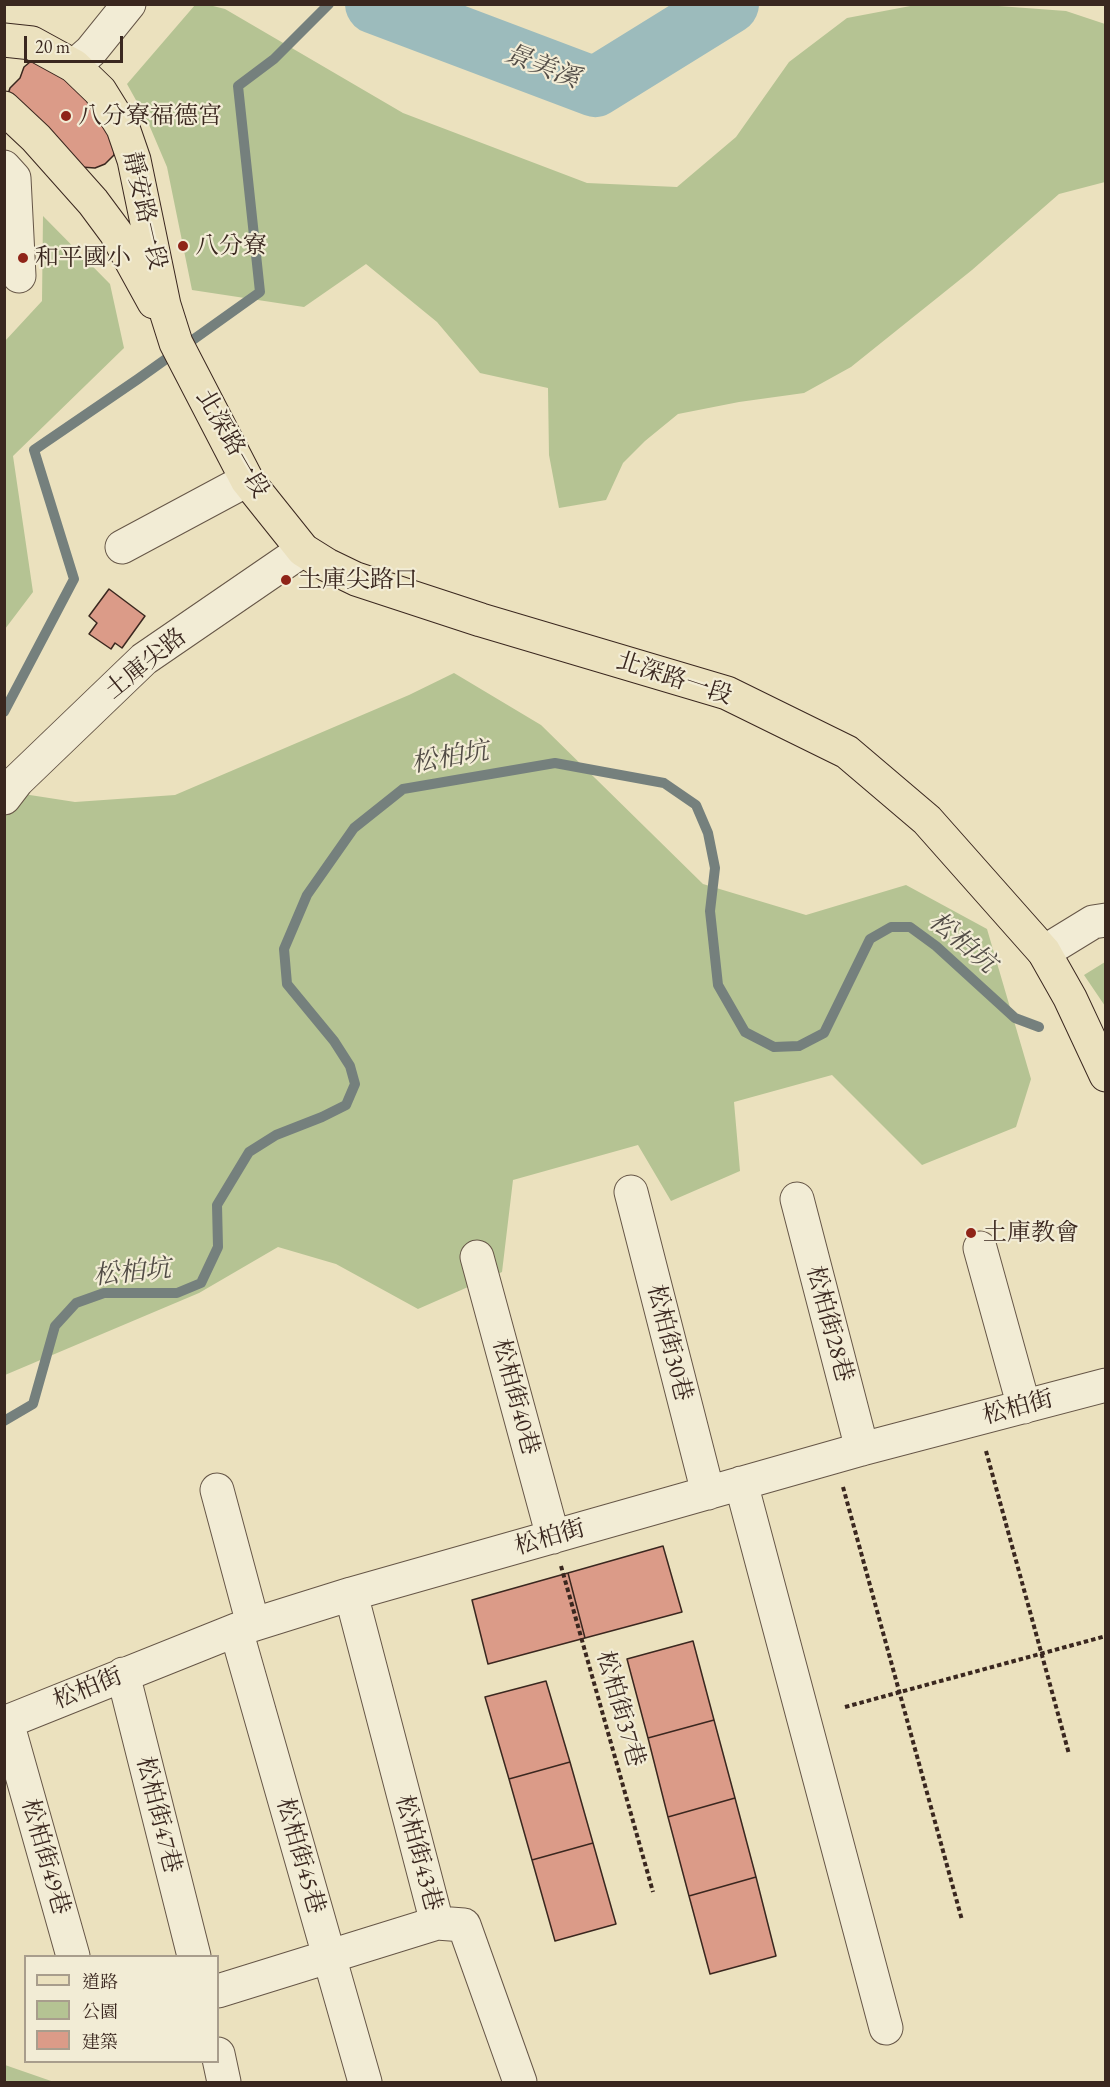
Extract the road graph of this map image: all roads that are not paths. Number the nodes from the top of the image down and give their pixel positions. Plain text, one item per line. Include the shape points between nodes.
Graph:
1 (129, 4) edge
2 (4, 39) edge
3 (83, 58) junction
4 (4, 108) edge
5 (4, 167) edge
6 (19, 276) dead end
7 (180, 351) junction
8 (247, 480) junction
9 (122, 547) dead end
10 (303, 550) junction
11 (4, 798) edge
12 (1106, 920) edge
13 (1044, 952) junction
14 (1106, 1075) edge
15 (631, 1192) dead end
16 (797, 1198) dead end
17 (980, 1248) dead end
18 (477, 1257) dead end
19 (1106, 1385) edge
20 (1024, 1407) junction
21 (848, 1453) junction
22 (741, 1484) junction
23 (217, 1490) dead end
24 (708, 1493) junction
25 (553, 1537) junction
26 (351, 1594) junction
27 (244, 1627) junction
28 (123, 1674) junction
29 (6, 1723) edge
30 (437, 1923) junction
31 (73, 1955) edge
32 (194, 1955) edge
33 (328, 1957) junction
34 (219, 1991) edge
35 (886, 2028) dead end
36 (219, 2059) edge
37 (224, 2082) edge
38 (365, 2082) edge
39 (520, 2082) edge

1 - 3 street
2 - 3 main road, 靜安路一段
3 - 7 main road, 靜安路一段 via 123,128 134,160 164,304
4 - 7 main road, 靜安路一段 via 70,175 116,233
5 - 6 street via 14,178
7 - 8 main road, 北深路一段
8 - 9 street
8 - 10 main road, 北深路一段
10 - 11 street, 土庫尖路 via 144,659
10 - 13 main road, 北深路一段 via 356,579 727,693 848,752 927,820
12 - 13 street via 1093,922
13 - 14 main road, 北深路一段
15 - 24 street, 松柏街30巷
16 - 21 street, 松柏街28巷
17 - 20 street
18 - 25 street, 松柏街40巷
19 - 20 street, 松柏街
20 - 21 street, 松柏街
21 - 22 street, 松柏街
22 - 24 street, 松柏街
22 - 35 street
23 - 27 street, 松柏街45巷
24 - 25 street, 松柏街
25 - 26 street, 松柏街
26 - 27 street, 松柏街
26 - 30 street, 松柏街43巷
27 - 28 street, 松柏街
27 - 33 street, 松柏街45巷
28 - 29 street, 松柏街
28 - 32 street, 松柏街47巷
29 - 31 street, 松柏街49巷
30 - 33 street
30 - 39 street, 松柏街43巷 via 464,1925
33 - 34 street
33 - 38 street, 松柏街45巷
36 - 37 street

